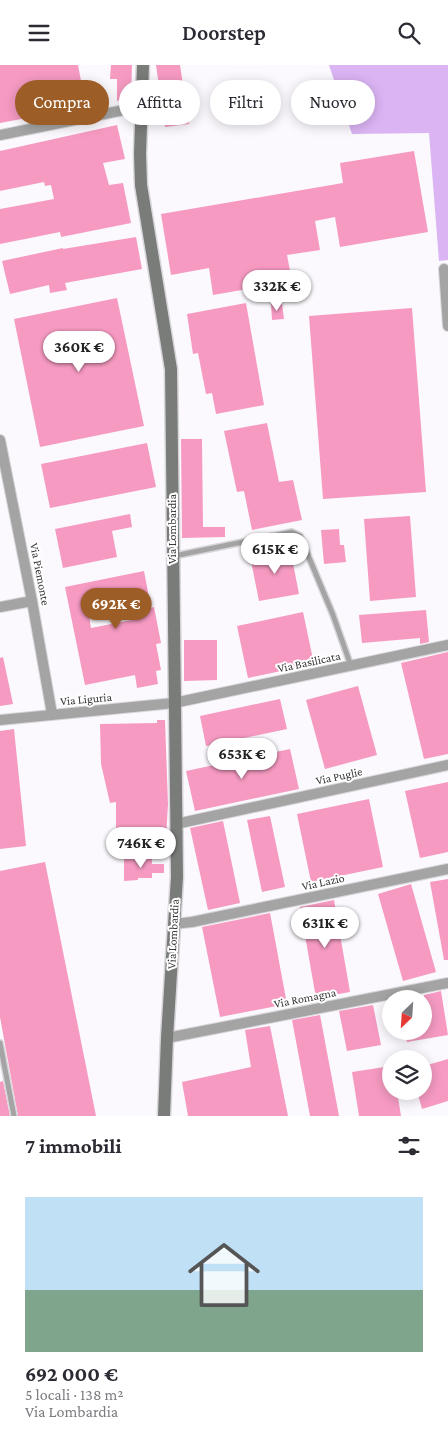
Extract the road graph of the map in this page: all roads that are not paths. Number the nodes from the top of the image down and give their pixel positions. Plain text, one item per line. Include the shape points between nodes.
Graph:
1 (143, 65) edge
2 (142, 80) edge
3 (119, 111) edge
4 (141, 125) edge
5 (0, 135) edge
6 (444, 269) dead end
7 (448, 326) edge
8 (0, 440) edge
9 (4, 484) edge
10 (172, 557) junction
11 (32, 601) junction
12 (0, 607) edge
13 (448, 645) edge
14 (351, 666) junction
15 (174, 703) junction
16 (52, 714) junction
17 (0, 720) edge
18 (448, 765) edge
19 (176, 824) junction
20 (448, 869) edge
21 (174, 924) junction
22 (448, 983) edge
23 (167, 1038) junction
24 (0, 1043) edge
25 (14, 1116) edge
26 (164, 1116) edge

1 - 2 street, Via Lombardia
3 - 5 street
4 - 10 street, Via Lombardia via 142,185 171,369
6 - 7 street
8 - 9 street, Via Piemonte
9 - 11 street, Via Piemonte
10 - 14 lane via 283,533 300,535
10 - 15 street, Via Lombardia
11 - 12 street
11 - 16 street, Via Piemonte
13 - 14 street, Via Basilicata
14 - 15 street, Via Basilicata
15 - 16 street, Via Liguria
15 - 19 street, Via Lombardia
16 - 17 street, Via Liguria
18 - 19 street, Via Puglie
19 - 21 street, Via Lombardia
20 - 21 street, Via Lazio via 202,921
21 - 23 street, Via Lombardia
22 - 23 street, Via Romagna
23 - 26 street, Via Lombardia
24 - 25 lane

